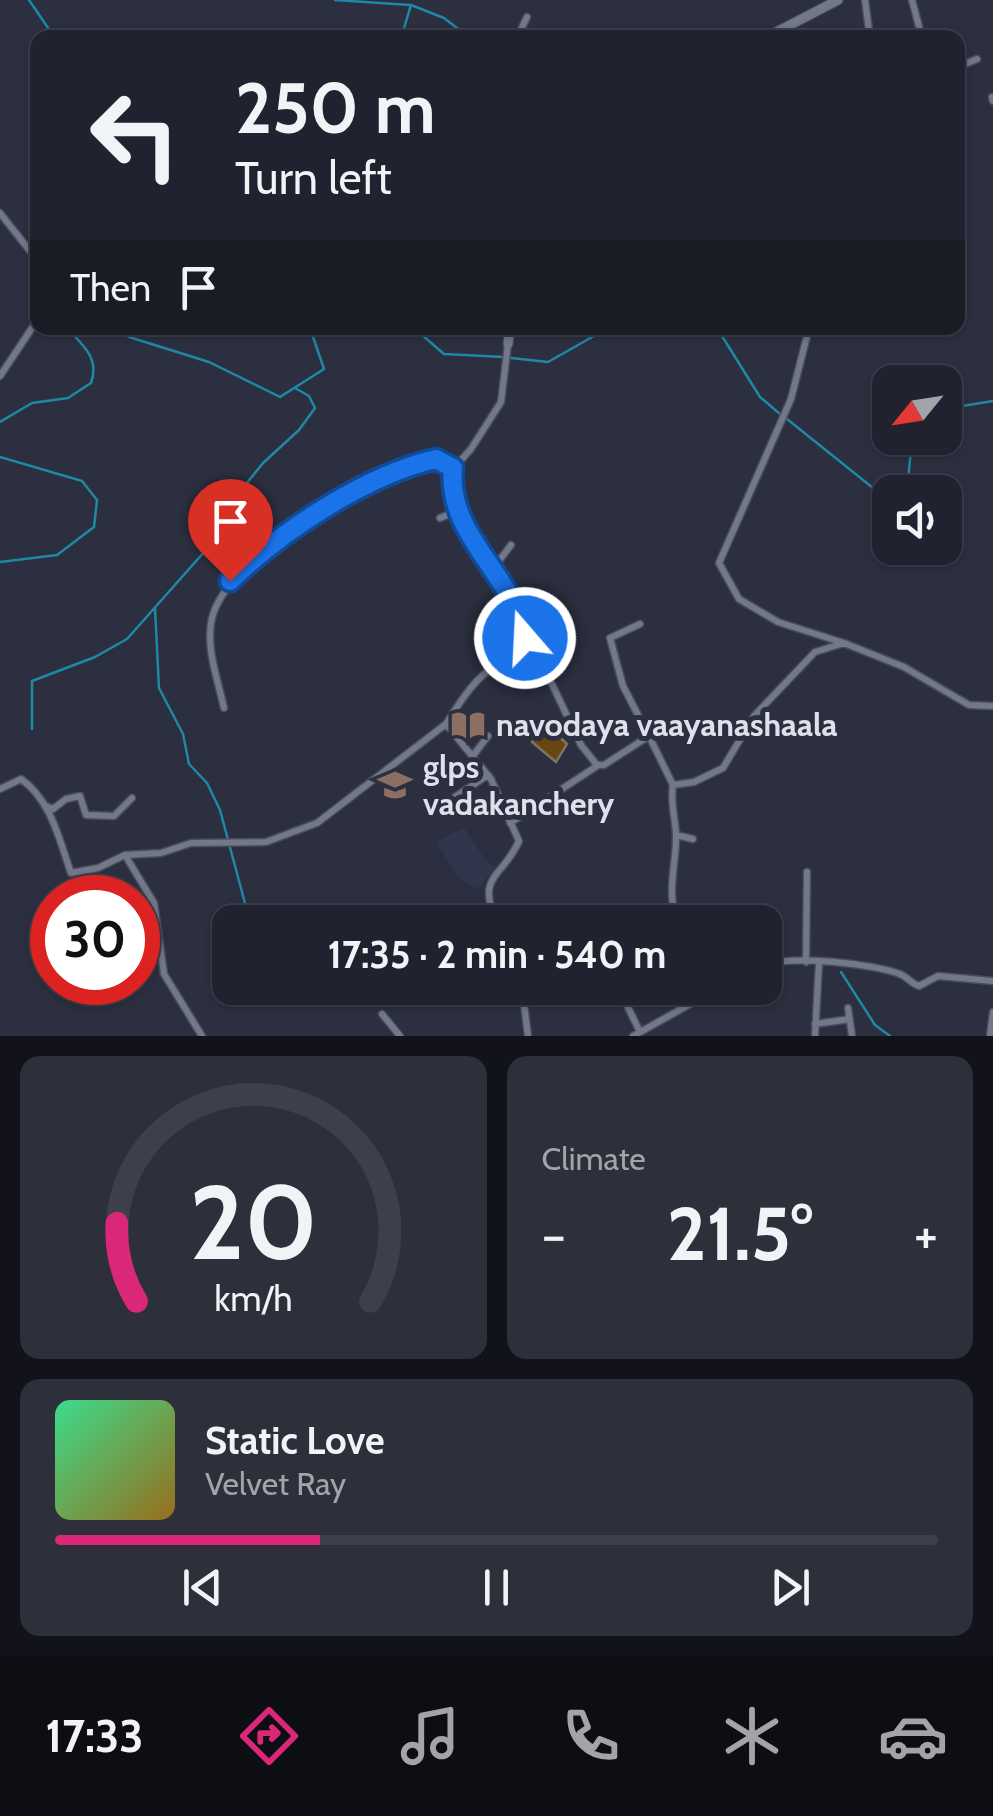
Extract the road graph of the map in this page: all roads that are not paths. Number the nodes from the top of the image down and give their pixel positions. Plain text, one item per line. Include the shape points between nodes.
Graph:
1 (838, 0) edge
2 (865, 0) edge
3 (912, 0) edge
4 (527, 16) dead end
5 (521, 30) edge
6 (783, 30) edge
7 (869, 30) edge
8 (920, 30) edge
9 (976, 59) dead end
10 (965, 64) edge
11 (0, 213) edge
12 (30, 251) edge
13 (30, 331) edge
14 (509, 335) edge
15 (807, 335) edge
16 (508, 344) joint
17 (0, 376) edge
18 (453, 468) junction
19 (458, 510) junction
20 (440, 518) dead end
21 (511, 545) dead end
22 (494, 568) junction
23 (640, 624) dead end
24 (821, 636) junction
25 (525, 638) junction
26 (844, 642) junction
27 (830, 646) junction
28 (993, 706) edge
29 (224, 708) dead end
30 (446, 724) junction
31 (488, 736) dead end
32 (650, 736) junction
33 (472, 757) junction
34 (598, 765) junction
35 (488, 776) junction
36 (673, 785) junction
37 (0, 789) edge
38 (132, 798) dead end
39 (449, 801) dead end
40 (45, 806) junction
41 (510, 823) junction
42 (676, 835) junction
43 (693, 839) dead end
44 (125, 855) junction
45 (808, 872) dead end
46 (488, 905) edge
47 (675, 905) edge
48 (782, 961) edge
49 (806, 962) junction
50 (819, 962) junction
51 (993, 981) edge
52 (524, 1005) edge
53 (626, 1005) edge
54 (682, 1005) edge
55 (848, 1008) dead end
56 (993, 1012) edge
57 (382, 1014) dead end
58 (850, 1019) junction
59 (815, 1024) junction
60 (637, 1034) edge
61 (202, 1036) edge
62 (400, 1036) edge
63 (528, 1036) edge
64 (815, 1036) edge
65 (852, 1036) edge
66 (990, 1036) edge

1 - 6 street
2 - 7 street
3 - 8 street
4 - 5 street
9 - 10 street
11 - 12 street
13 - 17 street
14 - 16 street
15 - 24 street via 791,398 719,564 740,599 778,622
16 - 18 street via 501,402
18 - 19 street
18 - 29 street via 436,459 421,462 341,497 230,581 210,640
19 - 20 street
19 - 22 street
21 - 22 street
22 - 25 street
23 - 32 street via 610,638 623,686
24 - 26 street
24 - 27 street
25 - 30 street via 513,656 472,687
25 - 34 street
26 - 27 street
26 - 28 street via 969,705
27 - 36 street via 815,652 754,716 723,768
30 - 33 street
30 - 44 street via 317,823 266,842 191,843
31 - 33 street
32 - 34 street
32 - 36 street
33 - 35 street
34 - 41 street
35 - 39 street
35 - 41 street
36 - 42 street
37 - 40 street via 21,779
38 - 40 street via 114,816 86,815 80,796 53,809
40 - 44 street via 71,872
41 - 46 street via 520,841 487,887
42 - 43 street
42 - 47 street via 670,873
44 - 61 street via 154,902 164,974
45 - 49 street
48 - 49 street
49 - 50 street
50 - 51 street via 902,974 920,986 938,976
50 - 59 street
52 - 63 street
53 - 60 street
54 - 60 street
55 - 58 street
56 - 66 street
57 - 62 street
58 - 59 street
58 - 65 street
59 - 64 street

